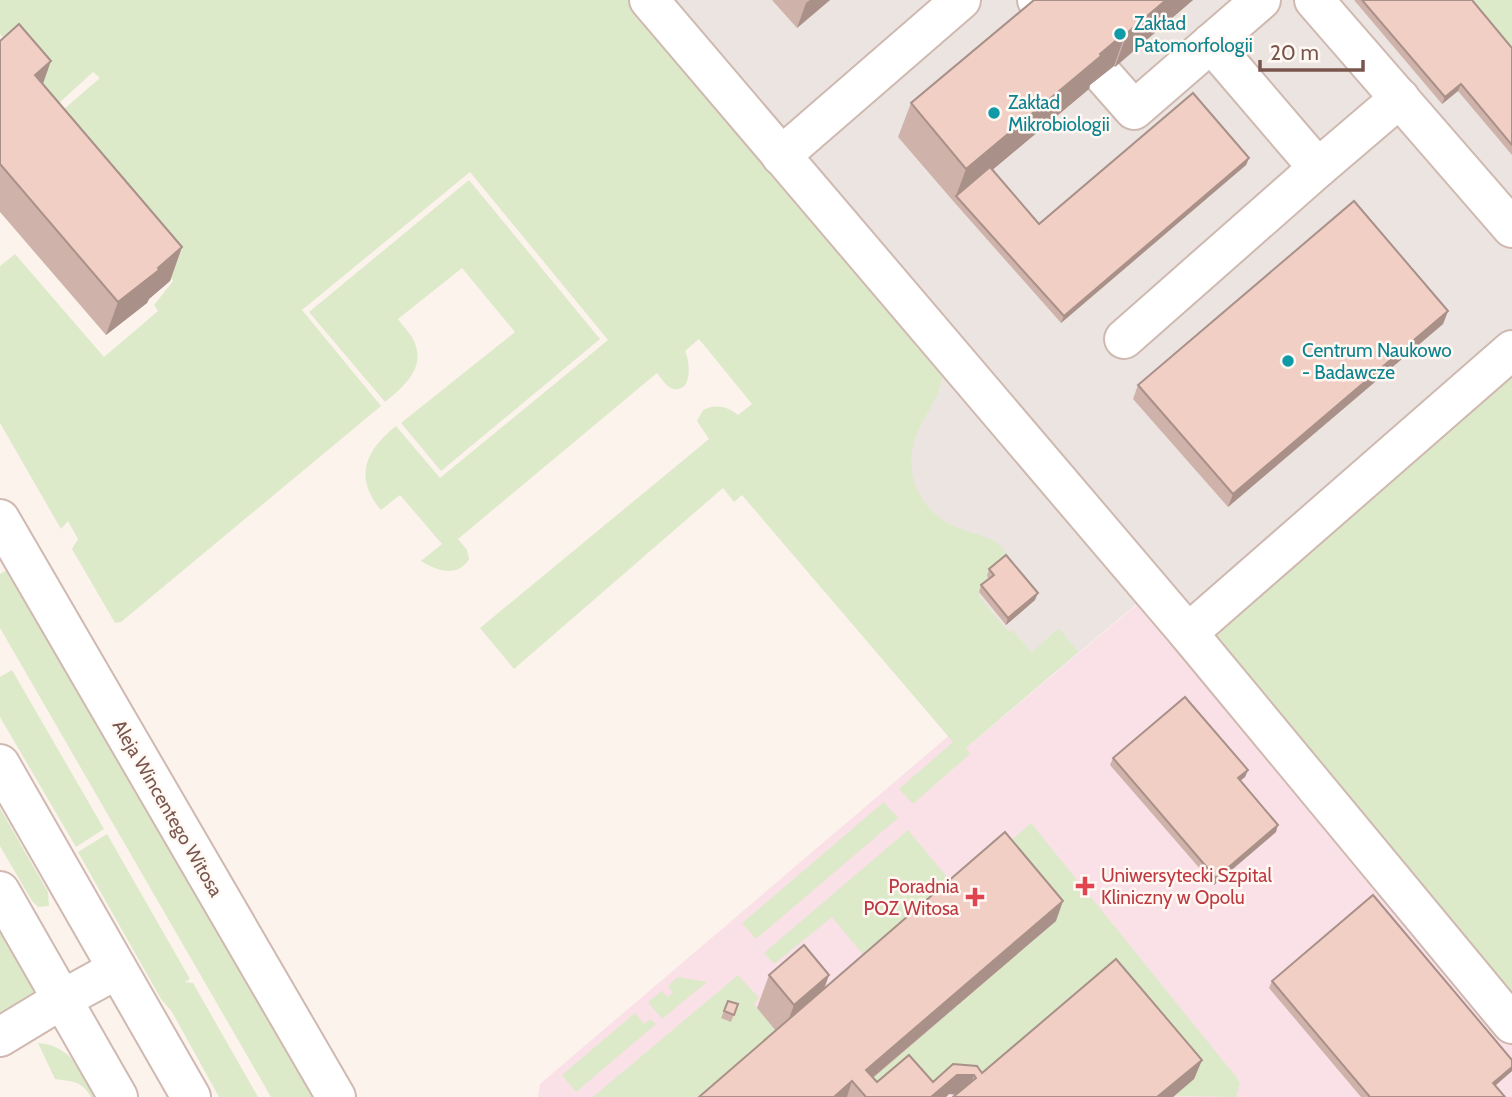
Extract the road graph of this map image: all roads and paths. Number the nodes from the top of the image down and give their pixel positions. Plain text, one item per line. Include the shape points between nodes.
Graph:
1 (649, 0) edge
2 (961, 0) edge
3 (1037, 0) edge
4 (1261, 0) edge
5 (1314, 0) edge
6 (1211, 43) junction
7 (1400, 98) junction
8 (781, 156) junction
9 (1318, 168) junction
10 (1512, 228) edge
11 (1124, 339) dead end
12 (1512, 350) edge
13 (0, 519) edge
14 (1188, 633) junction
15 (0, 764) edge
16 (0, 891) edge
17 (116, 970) junction
18 (61, 1000) junction
19 (1512, 1024) edge
20 (0, 1037) edge
21 (118, 1097) edge
22 (191, 1097) edge
23 (336, 1097) edge

1 - 8 street
2 - 8 street
3 - 6 street via 1133,110
4 - 6 street
5 - 7 street
6 - 9 street
7 - 9 street
7 - 10 street
8 - 14 street
9 - 11 street
12 - 14 street
13 - 23 street, Aleja Wincentego Witosa
14 - 19 street
15 - 17 street
16 - 18 street
17 - 18 street
17 - 22 street
18 - 20 street
18 - 21 street

